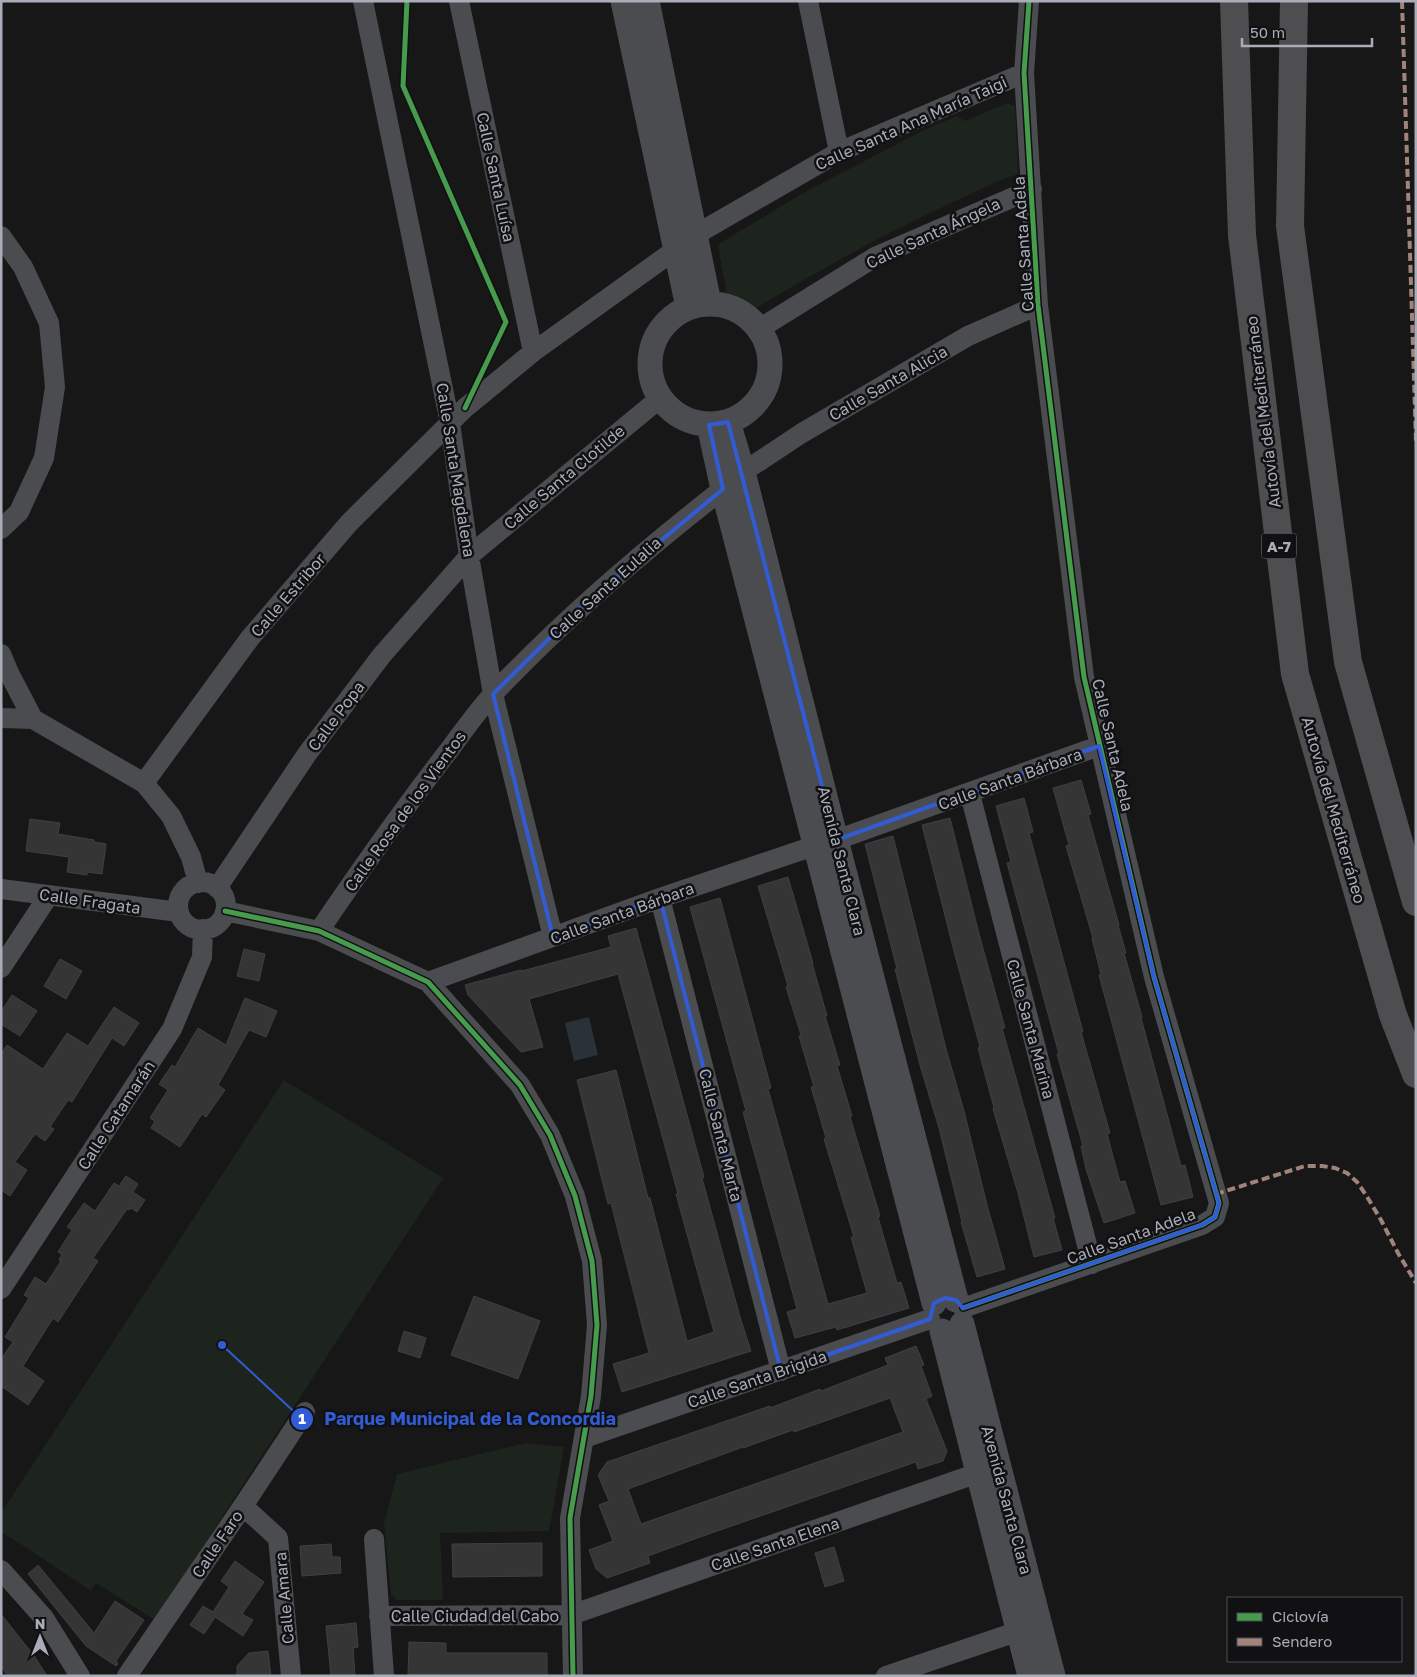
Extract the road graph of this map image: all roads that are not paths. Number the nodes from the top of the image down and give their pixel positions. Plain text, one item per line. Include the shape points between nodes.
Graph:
1 (363, 1) edge
2 (460, 1) edge
3 (624, 1) edge
4 (648, 1) edge
5 (808, 1) edge
6 (1029, 1) edge
7 (1234, 1) edge
8 (1294, 1) edge
9 (1024, 73) junction
10 (839, 152) junction
11 (1032, 188) junction
12 (695, 235) junction
13 (1, 236) edge
14 (676, 250) junction
15 (698, 305) junction
16 (1038, 305) junction
17 (759, 329) junction
18 (533, 352) junction
19 (659, 399) junction
20 (450, 423) junction
21 (718, 424) junction
22 (743, 472) junction
23 (724, 489) junction
24 (1, 528) edge
25 (469, 556) junction
26 (1, 654) edge
27 (493, 694) junction
28 (1, 718) edge
29 (33, 719) junction
30 (1100, 746) junction
31 (144, 783) junction
32 (970, 794) junction
33 (826, 843) junction
34 (208, 885) junction
35 (1, 889) edge
36 (49, 895) junction
37 (660, 898) junction
38 (1416, 902) edge
39 (225, 911) junction
40 (179, 912) junction
41 (203, 929) junction
42 (319, 931) junction
43 (553, 937) junction
44 (1, 968) edge
45 (428, 982) junction
46 (1416, 1074) edge
47 (1092, 1264) junction
48 (1, 1289) edge
49 (948, 1314) junction
50 (781, 1371) junction
51 (305, 1412) dead end
52 (584, 1438) junction
53 (978, 1473) junction
54 (243, 1506) junction
55 (374, 1539) dead end
56 (1, 1570) edge
57 (571, 1615) junction
58 (379, 1616) junction
59 (1019, 1631) junction
60 (80, 1676) edge
61 (128, 1676) edge
62 (291, 1676) edge
63 (384, 1676) edge
64 (573, 1676) edge
65 (886, 1676) edge
66 (1030, 1676) edge
67 (1053, 1676) edge

1 - 20 street, Calle Santa Magdalena
2 - 18 street, Calle Santa Luísa
3 - 14 street
4 - 12 street
5 - 10 street
6 - 9 street, Calle Santa Adela
7 - 46 highway, Autovía del Mediterráneo / A-7 via 1242,235 1295,674 1393,1015
8 - 38 highway via 1290,226 1348,662
9 - 10 street, Calle Santa Ana María Taigi
9 - 11 street, Calle Santa Adela
10 - 12 street, Calle Santa Ana María Taigi
11 - 16 street, Calle Santa Adela
11 - 17 street, Calle Santa Ángela via 875,257
12 - 15 street
13 - 24 street via 24,267 49,323 55,387 44,458 19,512
14 - 15 street
14 - 18 street
15 - 17 street via 726,306 745,315
15 - 19 street via 669,319 655,336 649,357 652,385
16 - 22 street, Calle Santa Alicia via 968,336 802,433
16 - 30 street, Calle Santa Adela via 1084,677
17 - 21 street via 769,348 771,369 765,391 747,412
18 - 20 street
19 - 21 street via 692,423
19 - 25 street, Calle Santa Clotilde
20 - 25 street, Calle Santa Magdalena
20 - 31 street, Calle Estribor via 349,523 250,638
21 - 22 street, Avenida Santa Clara
21 - 23 street, Avenida Santa Clara
22 - 33 street, Avenida Santa Clara
23 - 27 street, Calle Santa Eulalia via 660,538 580,608
23 - 33 street, Avenida Santa Clara
25 - 27 street, Calle Santa Magdalena
25 - 34 street, Calle Popa via 382,655
26 - 29 street
27 - 42 street, Calle Rosa de los Vientos via 428,777
27 - 43 street, Calle Santa Magdalena
28 - 29 street
29 - 31 street
30 - 32 street, Calle Santa Bárbara
30 - 47 street, Calle Santa Adela via 1154,977 1218,1203 1215,1217 1202,1225
31 - 34 street via 171,816
32 - 33 street, Calle Santa Bárbara
32 - 47 street, Calle Santa Marina
33 - 37 street, Calle Santa Bárbara
33 - 49 street, Avenida Santa Clara
34 - 39 street via 222,893
34 - 40 street via 188,887 179,900
35 - 36 street, Calle Fragata
36 - 40 street, Calle Fragata
36 - 44 street
37 - 43 street, Calle Santa Bárbara
37 - 50 street, Calle Santa Marta
39 - 41 street via 220,922
39 - 42 street
40 - 41 street via 192,928
41 - 48 street, Calle Catamarán via 202,957 172,1029
42 - 45 street
43 - 45 street, Calle Santa Bárbara
45 - 52 street via 520,1086 550,1135 574,1196 592,1261 597,1325
47 - 49 street, Calle Santa Adela
49 - 50 street, Calle Santa Brigida
49 - 53 street, Avenida Santa Clara
49 - 67 street, Avenida Santa Clara
50 - 52 street, Calle Santa Brigida
51 - 54 street, Calle Faro
52 - 57 street via 570,1518
53 - 57 street, Calle Santa Elena
53 - 59 street, Avenida Santa Clara
54 - 61 street, Calle Faro
54 - 62 street, Calle Amara via 278,1538
55 - 58 street
56 - 60 street via 44,1618
57 - 58 street, Calle Ciudad del Cabo
57 - 64 street
58 - 63 street
59 - 65 street
59 - 66 street, Avenida Santa Clara

